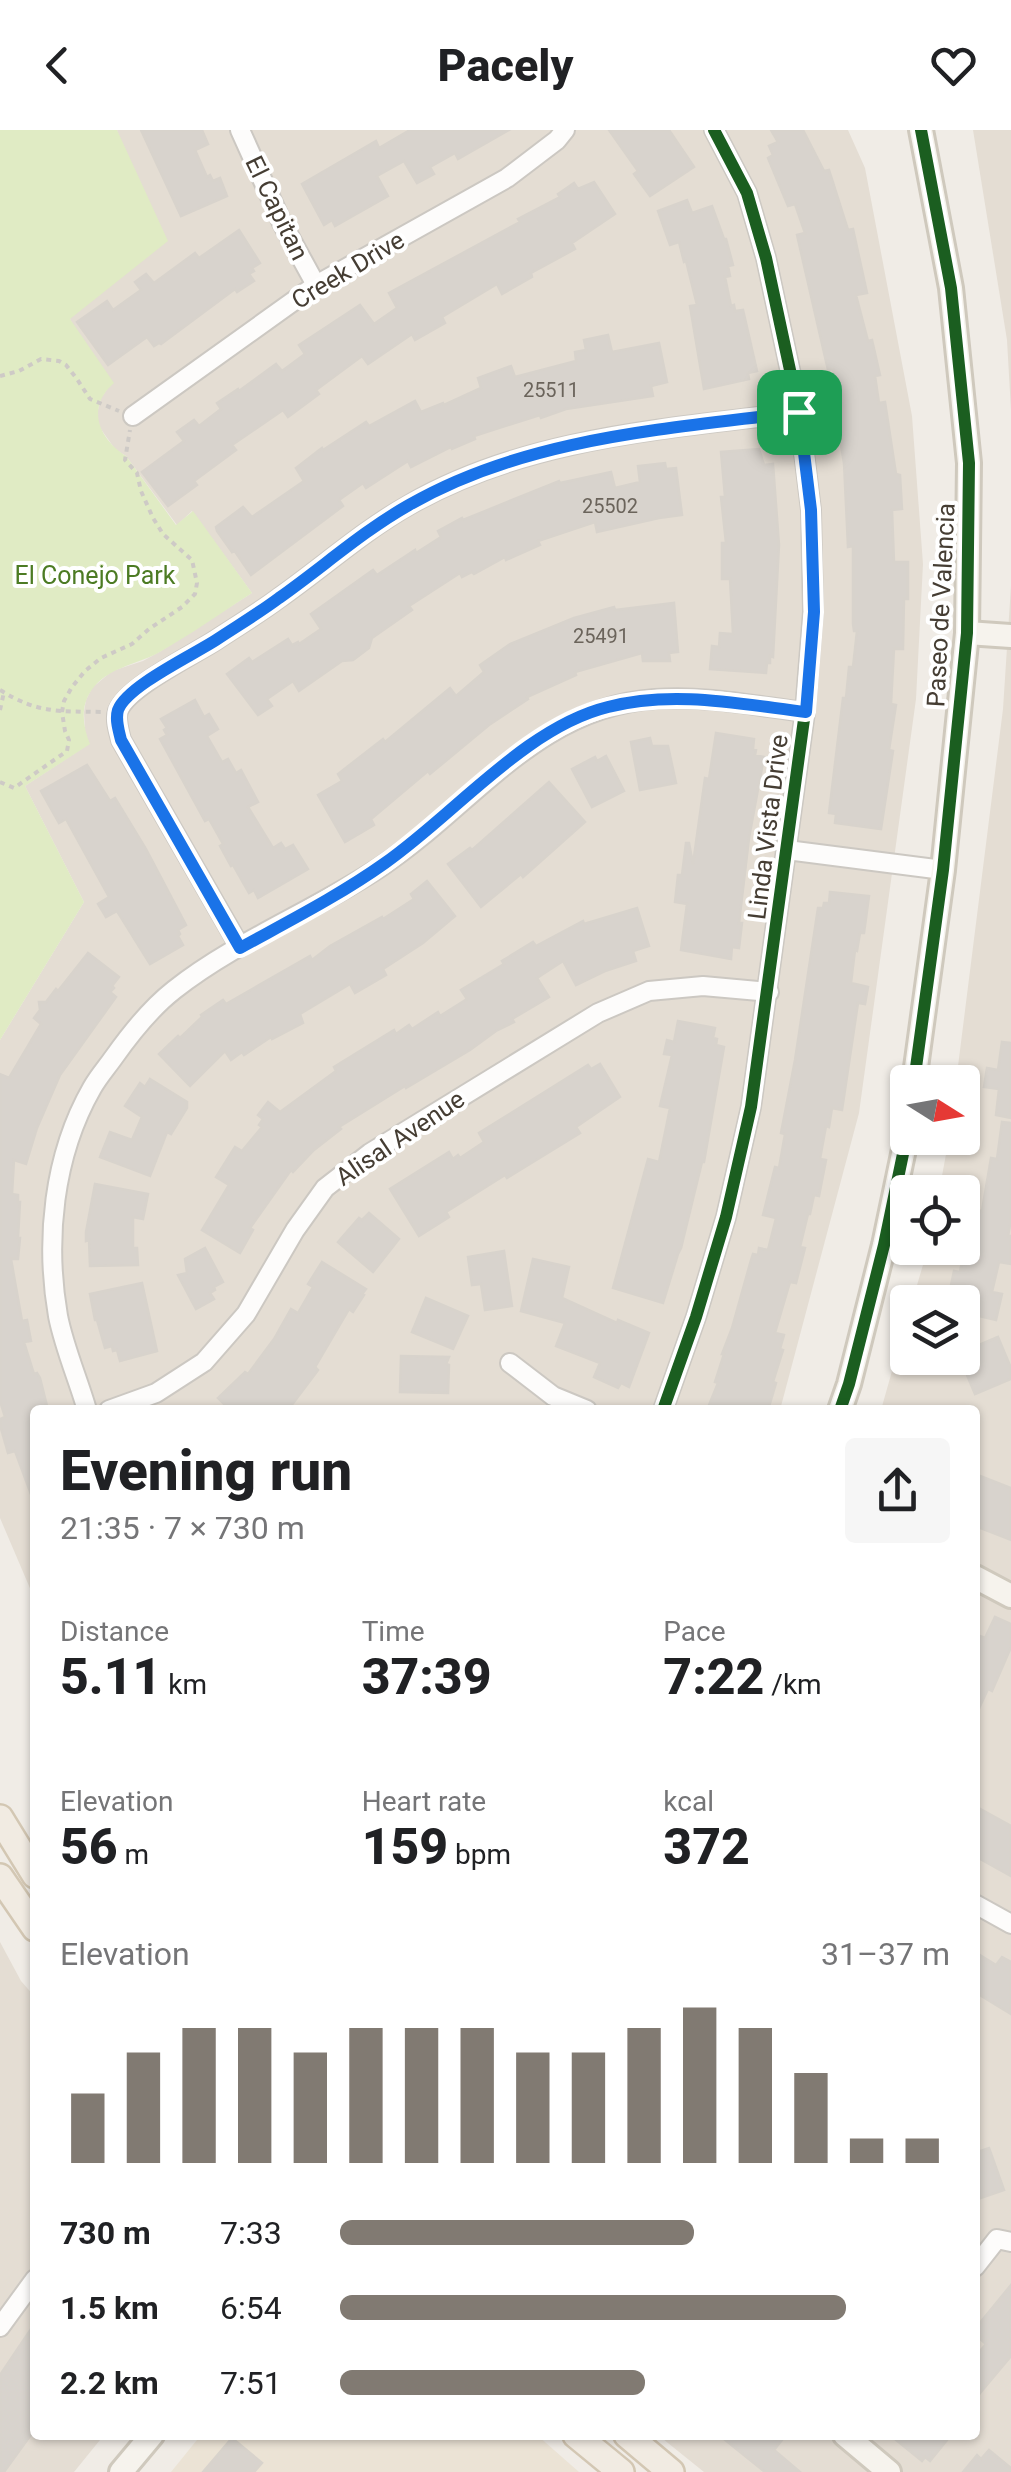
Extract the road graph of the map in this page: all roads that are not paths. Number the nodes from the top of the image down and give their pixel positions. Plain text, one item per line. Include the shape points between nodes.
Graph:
1 (240, 130) edge
2 (566, 130) edge
3 (714, 130) edge
4 (921, 130) edge
5 (316, 285) junction
6 (799, 412) junction
7 (133, 416) road end
8 (967, 633) junction
9 (1011, 636) edge
10 (806, 712) junction
11 (787, 850) junction
12 (943, 870) junction
13 (240, 948) junction
14 (769, 992) junction
15 (916, 1065) edge
16 (903, 1155) edge
17 (510, 1363) dead end
18 (85, 1405) edge
19 (123, 1405) edge
20 (575, 1405) edge
21 (665, 1405) edge
22 (842, 1405) edge
23 (980, 1580) edge
24 (1011, 1596) edge
25 (0, 1818) edge
26 (30, 1866) edge
27 (0, 1877) edge
28 (980, 1907) edge
29 (30, 1921) edge
30 (1011, 1924) edge
31 (1011, 2242) edge
32 (980, 2260) edge
33 (30, 2286) edge
34 (0, 2327) edge
35 (148, 2440) edge
36 (586, 2440) edge
37 (632, 2440) edge
38 (851, 2440) edge
39 (613, 2454) edge
40 (121, 2472) edge
41 (672, 2472) edge
42 (889, 2472) edge

1 - 5 street, El Capitan
2 - 5 street, Creek Drive via 507,178
3 - 6 street, Linda Vista Drive via 747,194 762,242
4 - 8 main road, Paseo de Valencia via 951,288 969,463
5 - 7 street, Creek Drive
6 - 10 street, Linda Vista Drive via 814,612
6 - 13 street via 598,438 465,478 411,503 136,689 117,712 121,740
8 - 9 main road
8 - 12 main road, Paseo de Valencia
10 - 11 street, Linda Vista Drive
10 - 13 street via 653,699 589,714 512,758 384,864
11 - 12 street
11 - 14 street, Linda Vista Drive
12 - 15 main road, Paseo de Valencia
13 - 18 street via 174,990 131,1032 91,1090 67,1148 51,1258 59,1319
14 - 19 street, Alisal Avenue via 703,986 649,991 598,1014 370,1153 326,1188 246,1314 204,1362
14 - 21 street, Linda Vista Drive via 726,1217
16 - 22 main road
17 - 20 street
23 - 24 main road
25 - 26 main road
27 - 29 main road
28 - 30 street
31 - 32 street via 997,2238
33 - 34 street
35 - 40 main road
36 - 39 main road
37 - 41 main road
38 - 42 main road

